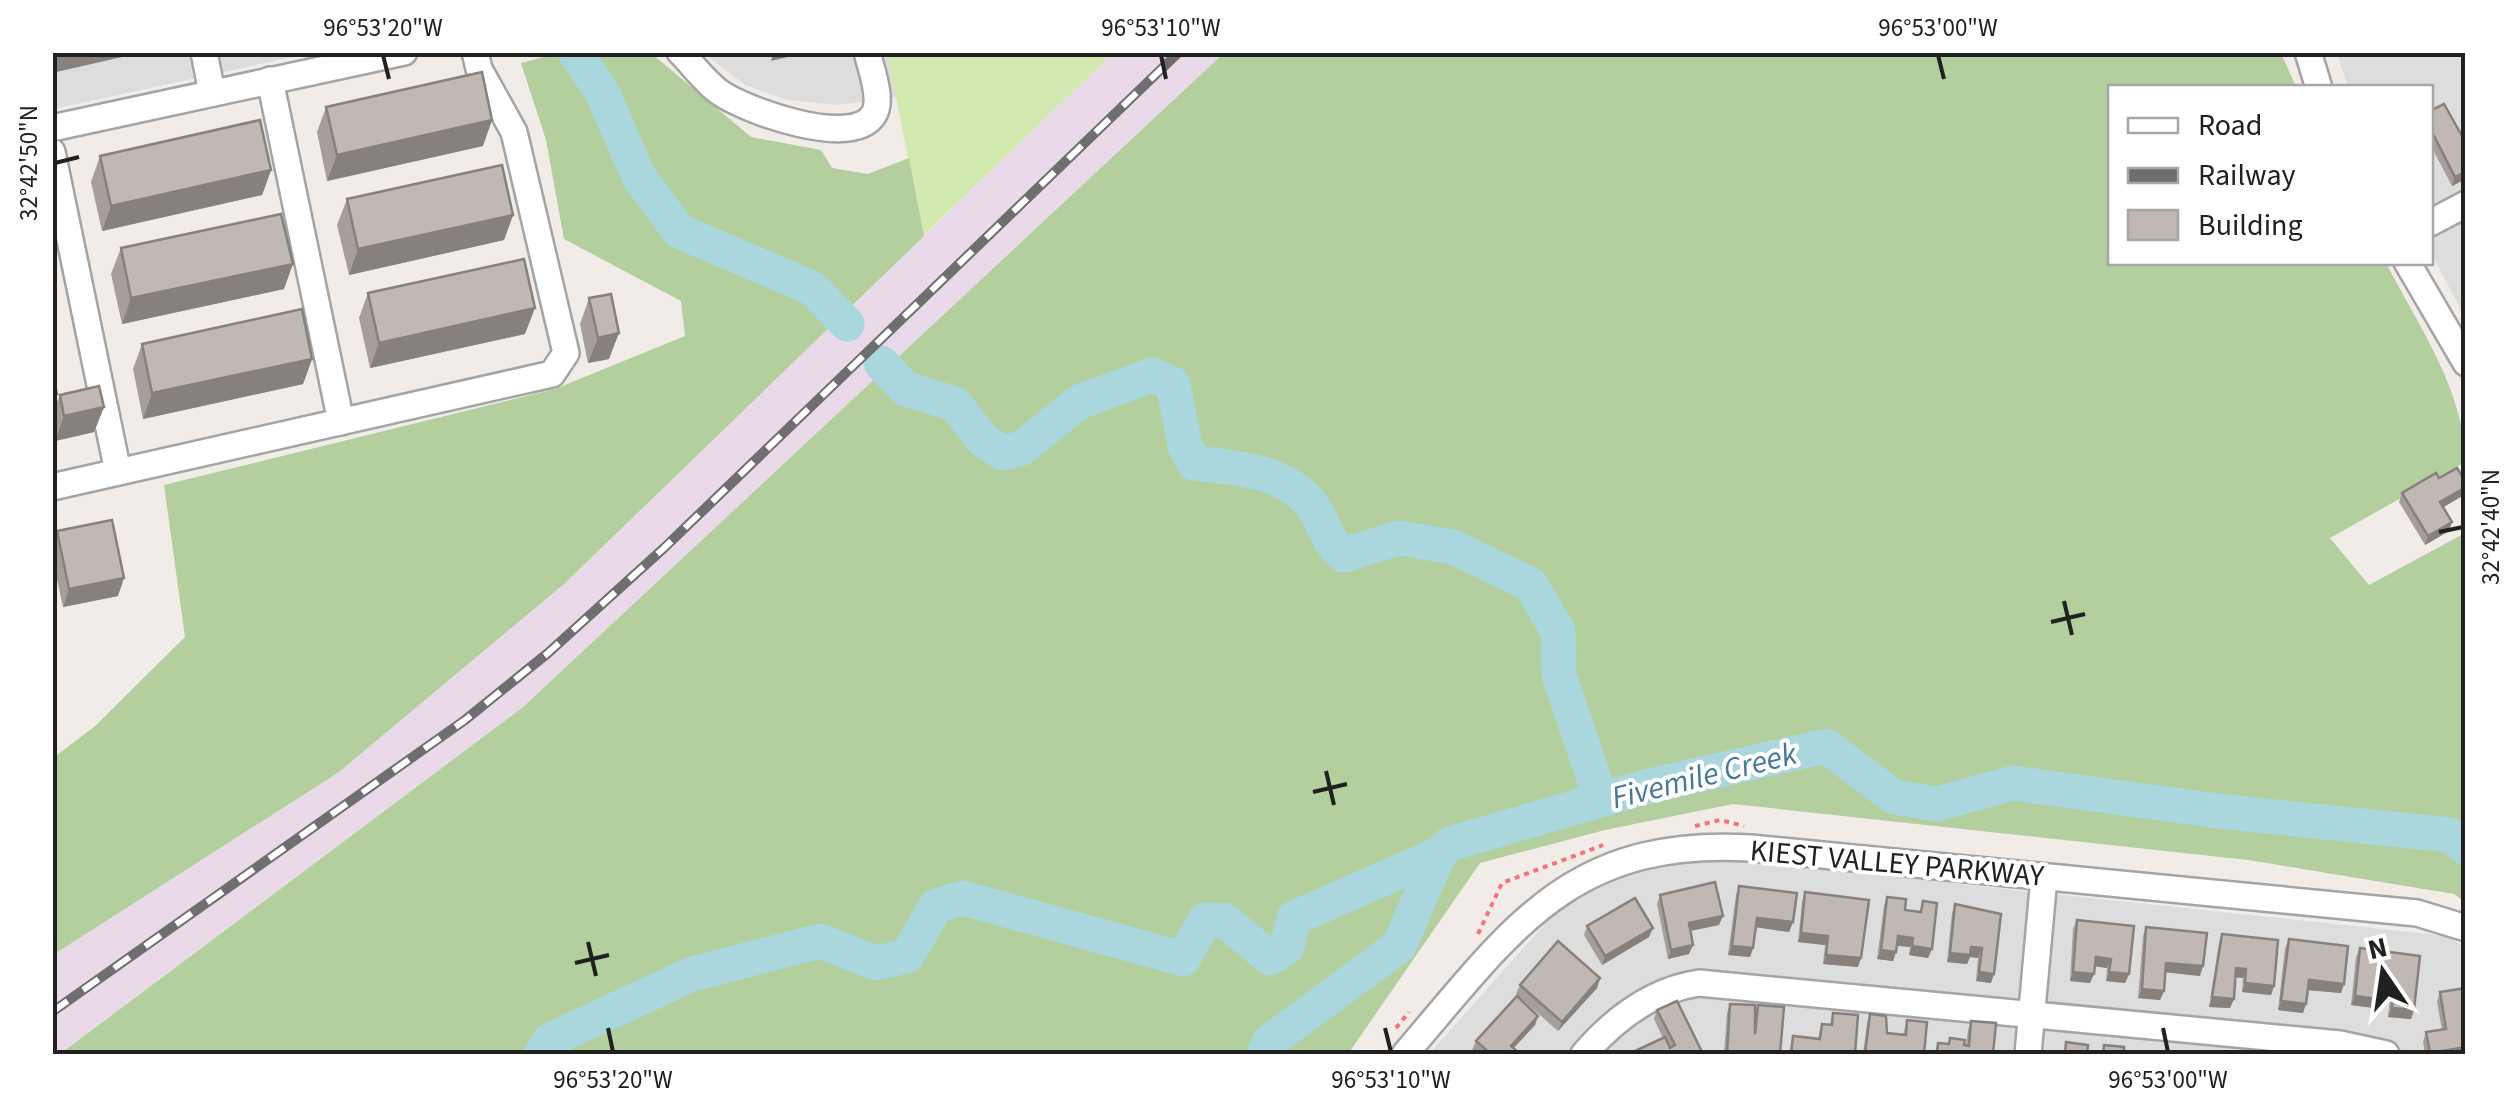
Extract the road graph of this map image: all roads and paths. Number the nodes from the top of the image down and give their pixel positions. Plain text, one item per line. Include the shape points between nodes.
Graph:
1 (204, 52) edge
2 (404, 52) edge
3 (475, 52) edge
4 (680, 52) edge
5 (867, 52) edge
6 (2308, 52) edge
7 (319, 61) edge
8 (270, 80) junction
9 (2318, 85) edge
10 (212, 93) junction
11 (52, 128) edge
12 (52, 152) edge
13 (2466, 204) edge
14 (2433, 221) edge
15 (2409, 265) edge
16 (2466, 363) edge
17 (342, 422) junction
18 (118, 472) junction
19 (52, 487) edge
20 (2044, 877) junction
21 (2466, 928) edge
22 (2034, 1014) junction
23 (1405, 1054) edge
24 (1584, 1054) edge
25 (2028, 1054) edge
26 (2386, 1054) edge

1 - 10 street
2 - 7 street
3 - 17 street via 514,132 566,352 552,374
4 - 5 street via 721,94 769,115 834,128 867,122 877,106
6 - 9 street
7 - 8 street
8 - 10 street
8 - 17 street
10 - 11 street
12 - 18 street
13 - 14 street
15 - 16 street
17 - 18 street
18 - 19 street
20 - 21 street, KIEST VALLEY PARKWAY via 2416,912
20 - 22 street
20 - 23 street, KIEST VALLEY PARKWAY via 1706,845 1626,858 1550,896
22 - 24 street via 1700,983 1645,1001
22 - 25 street
22 - 26 street

